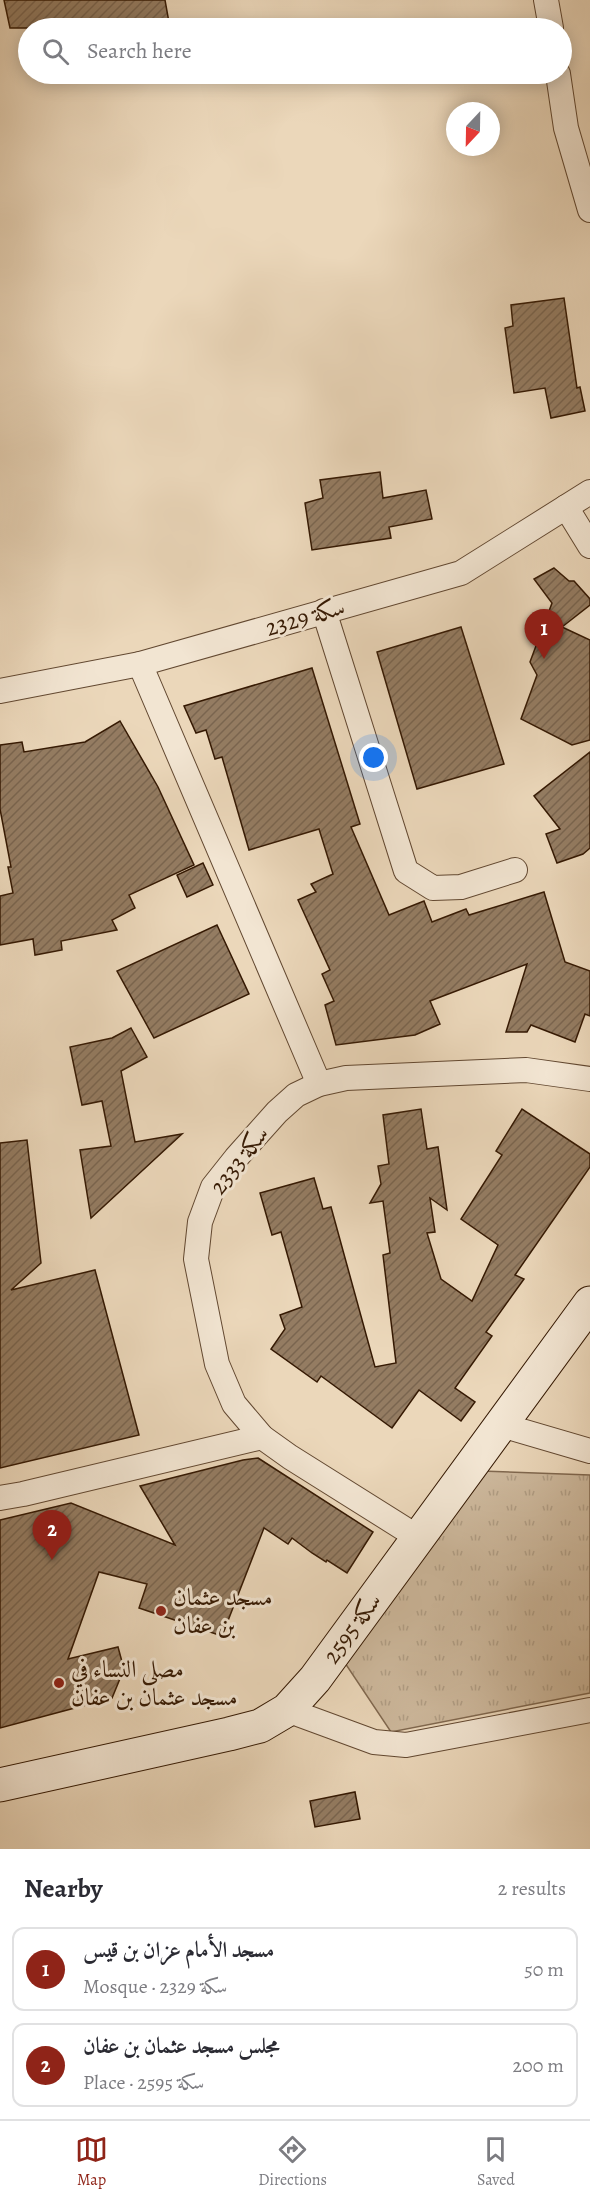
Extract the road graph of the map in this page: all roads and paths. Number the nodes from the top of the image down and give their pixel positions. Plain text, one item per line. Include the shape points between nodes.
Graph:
1 (546, 0) edge
2 (549, 18) edge
3 (559, 84) edge
4 (590, 210) edge
5 (590, 492) edge
6 (566, 507) junction
7 (590, 546) edge
8 (324, 611) junction
9 (140, 664) junction
10 (0, 692) edge
11 (515, 870) dead end
12 (590, 1079) edge
13 (319, 1084) junction
14 (590, 1303) edge
15 (501, 1425) junction
16 (262, 1437) junction
17 (590, 1451) edge
18 (0, 1498) edge
19 (418, 1538) junction
20 (287, 1710) junction
21 (590, 1710) edge
22 (0, 1785) edge

1 - 2 street
3 - 4 street via 566,128
5 - 6 street, سكة 2329
6 - 7 street
6 - 8 street, سكة 2329 via 461,573
8 - 9 street, سكة 2329
8 - 11 street via 405,870 433,888 461,888
9 - 10 street, سكة 2329
9 - 13 street
12 - 13 street, سكة 2333 via 526,1070 346,1078
13 - 16 street, سكة 2333 via 296,1095 236,1158 213,1187 200,1222 196,1259 217,1365 234,1404
14 - 15 street, سكة 2595
15 - 17 street
15 - 19 street, سكة 2595
16 - 18 street
16 - 19 street, سكة 2333
19 - 20 street, سكة 2595 via 315,1679
20 - 21 street via 374,1742 406,1745
20 - 22 street, سكة 2595 via 260,1726

